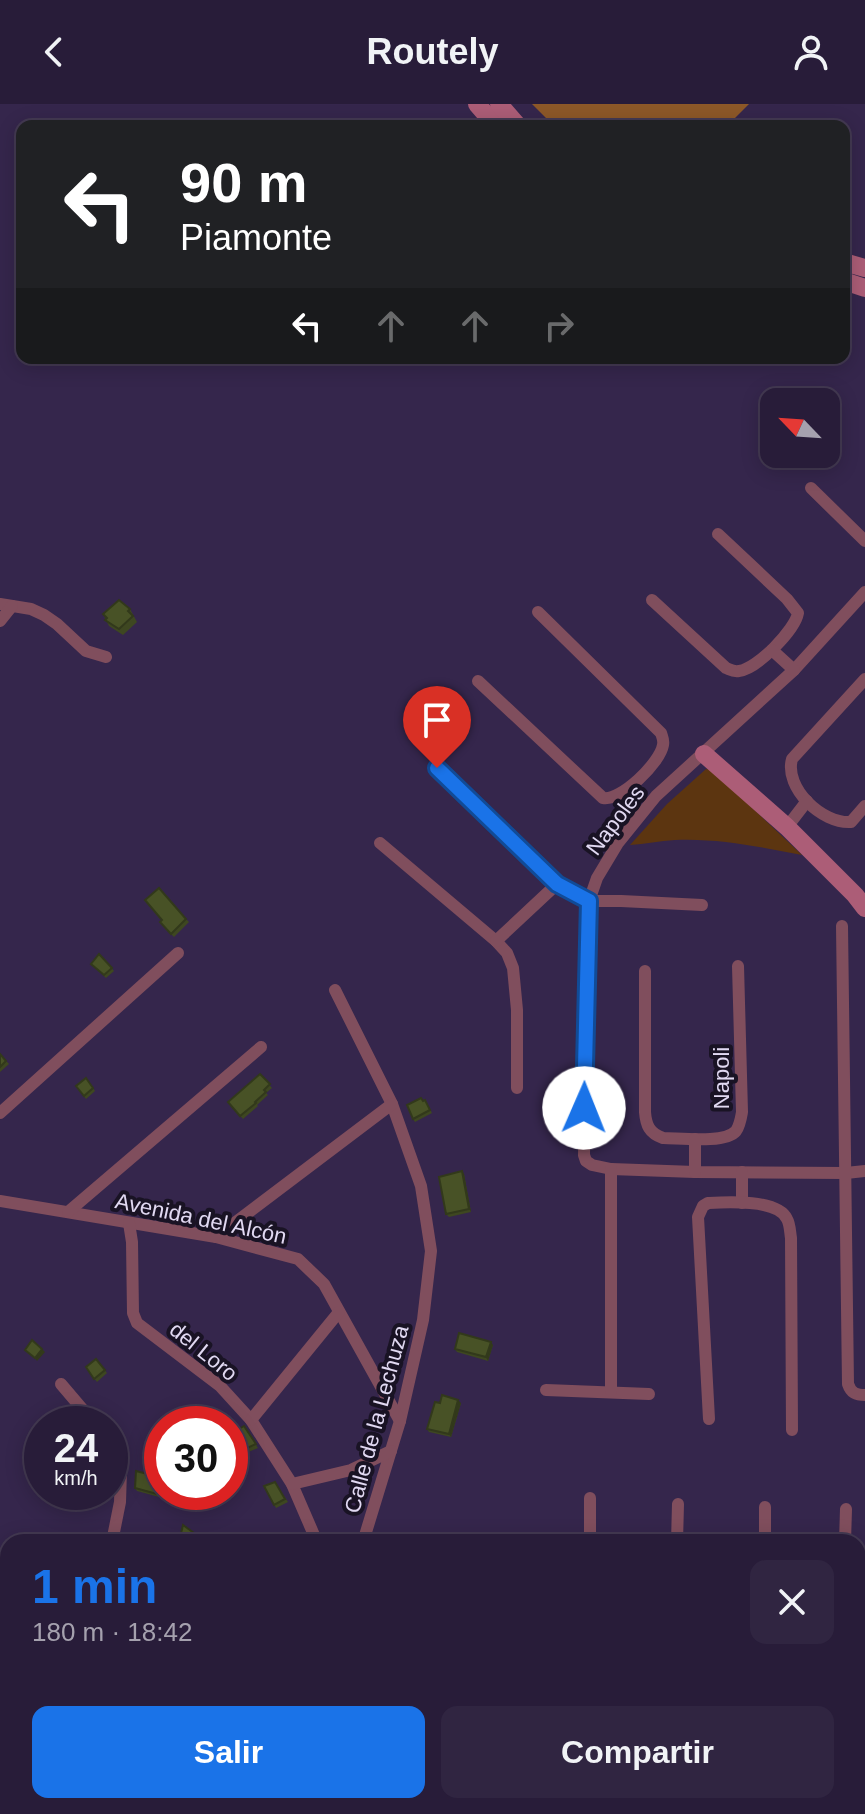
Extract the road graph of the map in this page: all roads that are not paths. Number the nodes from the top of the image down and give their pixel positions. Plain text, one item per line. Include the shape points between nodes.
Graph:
1 (477, 104) edge
2 (499, 104) edge
3 (491, 120) edge
4 (513, 120) edge
5 (811, 488) dead end
6 (718, 534) dead end
7 (865, 541) edge
8 (865, 592) edge
9 (652, 600) dead end
10 (6, 605) edge
11 (538, 612) dead end
12 (0, 621) edge
13 (772, 650) junction
14 (106, 657) dead end
15 (794, 670) junction
16 (865, 679) edge
17 (478, 681) dead end
18 (704, 754) junction
19 (437, 768) dead end
20 (640, 779) junction
21 (656, 796) junction
22 (807, 801) junction
23 (865, 806) edge
24 (787, 827) junction
25 (380, 843) dead end
26 (557, 884) junction
27 (589, 901) junction
28 (702, 905) dead end
29 (865, 908) edge
30 (842, 926) dead end
31 (496, 941) junction
32 (178, 953) dead end
33 (738, 966) dead end
34 (645, 971) dead end
35 (335, 990) dead end
36 (261, 1047) dead end
37 (517, 1088) dead end
38 (392, 1104) junction
39 (0, 1113) edge
40 (695, 1139) junction
41 (611, 1169) junction
42 (865, 1171) edge
43 (695, 1172) junction
44 (742, 1172) junction
45 (846, 1173) junction
46 (0, 1201) edge
47 (742, 1203) junction
48 (68, 1212) junction
49 (129, 1223) junction
50 (216, 1237) junction
51 (339, 1312) junction
52 (61, 1384) dead end
53 (546, 1390) dead end
54 (611, 1391) junction
55 (649, 1394) dead end
56 (865, 1395) edge
57 (80, 1406) edge
58 (709, 1419) dead end
59 (251, 1420) junction
60 (400, 1421) junction
61 (792, 1430) dead end
62 (391, 1451) junction
63 (292, 1484) junction
64 (590, 1498) dead end
65 (678, 1504) dead end
66 (765, 1507) dead end
67 (846, 1509) dead end
68 (118, 1510) edge
69 (114, 1534) edge
70 (314, 1534) edge
71 (365, 1534) edge
72 (590, 1534) edge
73 (677, 1534) edge
74 (765, 1534) edge
75 (845, 1534) edge

1 - 3 street
2 - 4 street
5 - 7 street
6 - 13 street via 798,613
8 - 15 street, Napoles
9 - 13 street via 733,671
10 - 12 street
10 - 14 street via 44,615 86,651
11 - 20 street via 661,733 663,748
13 - 15 street
15 - 18 street, Napoles
16 - 22 street via 792,759 791,776
17 - 20 street via 603,798 616,796
18 - 21 street, Napoles
18 - 24 street
19 - 26 street
20 - 21 street
21 - 27 street, Napoles via 618,843
22 - 23 street via 842,822 851,822
22 - 24 street
24 - 29 street
25 - 31 street
26 - 27 street
26 - 31 street
27 - 28 street
27 - 41 street, Napoles via 584,1155 592,1165
30 - 45 street
31 - 37 street via 507,953 516,986
32 - 39 street
33 - 40 street, Napoli via 741,1121 729,1136
34 - 40 street, Napoli via 646,1122 663,1138
35 - 38 street, Calle de la Lechuza
36 - 48 street
38 - 50 street
38 - 60 street, Calle de la Lechuza via 421,1186 431,1251 423,1320
40 - 43 street
41 - 43 street
41 - 54 street
42 - 45 street
43 - 44 street
44 - 45 street
44 - 47 street
45 - 56 street via 848,1384 855,1394
46 - 48 street, Avenida del Alcón
47 - 58 street via 708,1203 698,1217
47 - 61 street via 776,1208 790,1229
48 - 49 street, Avenida del Alcón
49 - 50 street, Avenida del Alcón
49 - 59 street, del Loro via 137,1323 220,1386
50 - 51 street, Avenida del Alcón via 298,1259 324,1284
51 - 59 street
51 - 60 street, Avenida del Alcón
52 - 57 street
53 - 54 street
54 - 55 street
59 - 63 street, del Loro
60 - 62 street, Calle de la Lechuza
62 - 63 street via 351,1470
62 - 71 street, Calle de la Lechuza
63 - 70 street, del Loro
64 - 72 street
65 - 73 street
66 - 74 street
67 - 75 street
68 - 69 street

